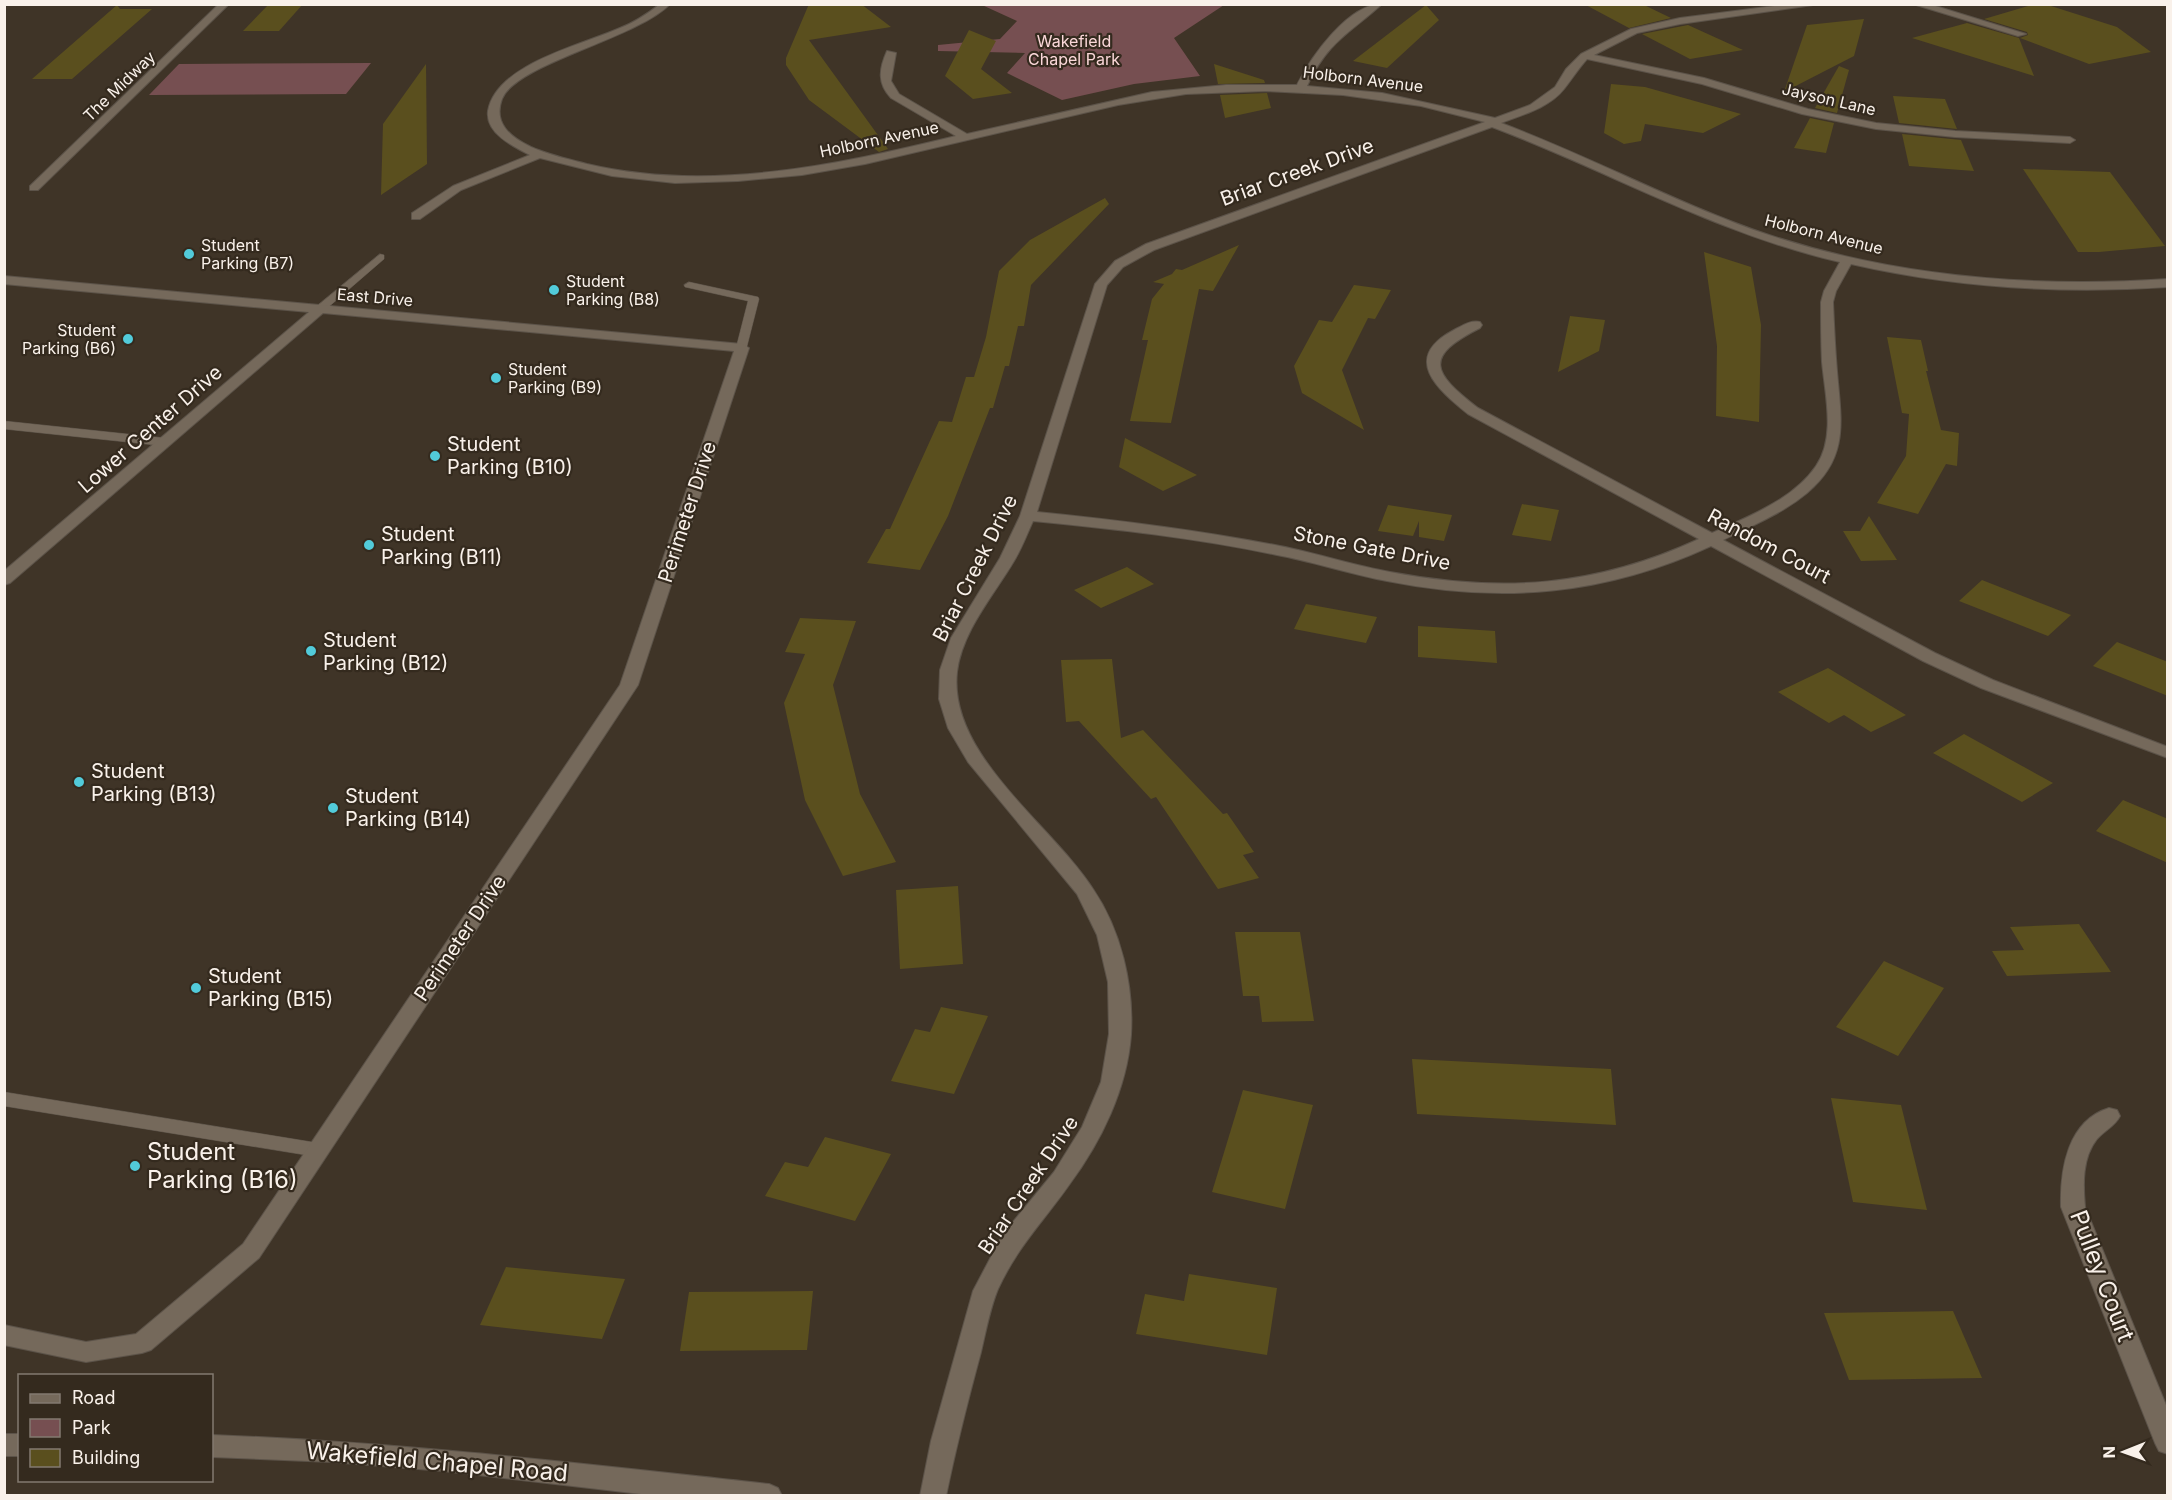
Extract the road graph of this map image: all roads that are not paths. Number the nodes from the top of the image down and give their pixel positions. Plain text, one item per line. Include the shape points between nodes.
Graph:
1 (225, 4) edge
2 (666, 4) edge
3 (1378, 4) edge
4 (1816, 4) edge
5 (1917, 4) edge
6 (2021, 34) dead end
7 (891, 53) dead end
8 (1585, 56) junction
9 (1301, 88) junction
10 (1495, 123) junction
11 (965, 137) junction
12 (2070, 140) dead end
13 (539, 154) junction
14 (34, 188) dead end
15 (416, 216) dead end
16 (380, 257) dead end
17 (1848, 260) junction
18 (4, 280) edge
19 (2168, 283) edge
20 (689, 285) dead end
21 (321, 308) junction
22 (1475, 325) dead end
23 (742, 348) junction
24 (4, 424) edge
25 (165, 442) junction
26 (1029, 516) junction
27 (1712, 539) junction
28 (4, 580) edge
29 (2168, 753) edge
30 (4, 1099) edge
31 (2109, 1116) dead end
32 (318, 1149) junction
33 (4, 1335) edge
34 (2168, 1443) edge
35 (213, 1446) edge
36 (769, 1496) edge
37 (933, 1496) edge

1 - 14 street, The Midway
2 - 13 street, Holborn Avenue via 632,29 528,69 502,90 494,103 498,127 508,138
3 - 9 street via 1334,36
4 - 8 street, Briar Creek Drive via 1654,26 1613,39
5 - 6 street
7 - 11 street via 886,88
8 - 10 street, Briar Creek Drive via 1549,98
8 - 12 street, Jayson Lane via 1704,81 1806,112 1876,126
9 - 10 street, Holborn Avenue via 1389,96
9 - 11 street, Holborn Avenue via 1217,88 1150,95
10 - 17 street, Holborn Avenue via 1714,219
10 - 26 street, Briar Creek Drive via 1150,247 1119,264 1097,290
11 - 13 street, Holborn Avenue via 820,169 744,178 631,175
13 - 15 street via 457,188
16 - 21 lane
17 - 19 street, Holborn Avenue via 2001,282 2105,286
17 - 27 street, Stone Gate Drive via 1827,302 1835,434 1828,458 1790,499
18 - 21 street, East Drive
20 - 23 lane via 754,299
21 - 23 street, East Drive
21 - 25 street, Lower Center Drive
22 - 27 street, Random Court via 1440,343 1432,355 1432,366 1452,395 1473,411
23 - 32 street, Perimeter Drive via 629,685
24 - 25 lane
25 - 28 street, Lower Center Drive
26 - 27 street, Stone Gate Drive via 1203,536 1388,577 1481,589 1580,583 1671,558
26 - 37 street, Briar Creek Drive via 959,638 949,670 948,699 957,728 974,758 1085,891 1107,935 1119,982 1120,1034 1112,1082 1092,1129 1062,1178 1011,1241 985,1291
27 - 29 street, Random Court via 1929,657 1987,684
30 - 32 lane
31 - 34 street, Pulley Court via 2079,1147 2070,1176 2073,1207
32 - 33 street, Perimeter Drive via 251,1251 142,1343 86,1352
35 - 36 street, Wakefield Chapel Road via 331,1450 443,1460

